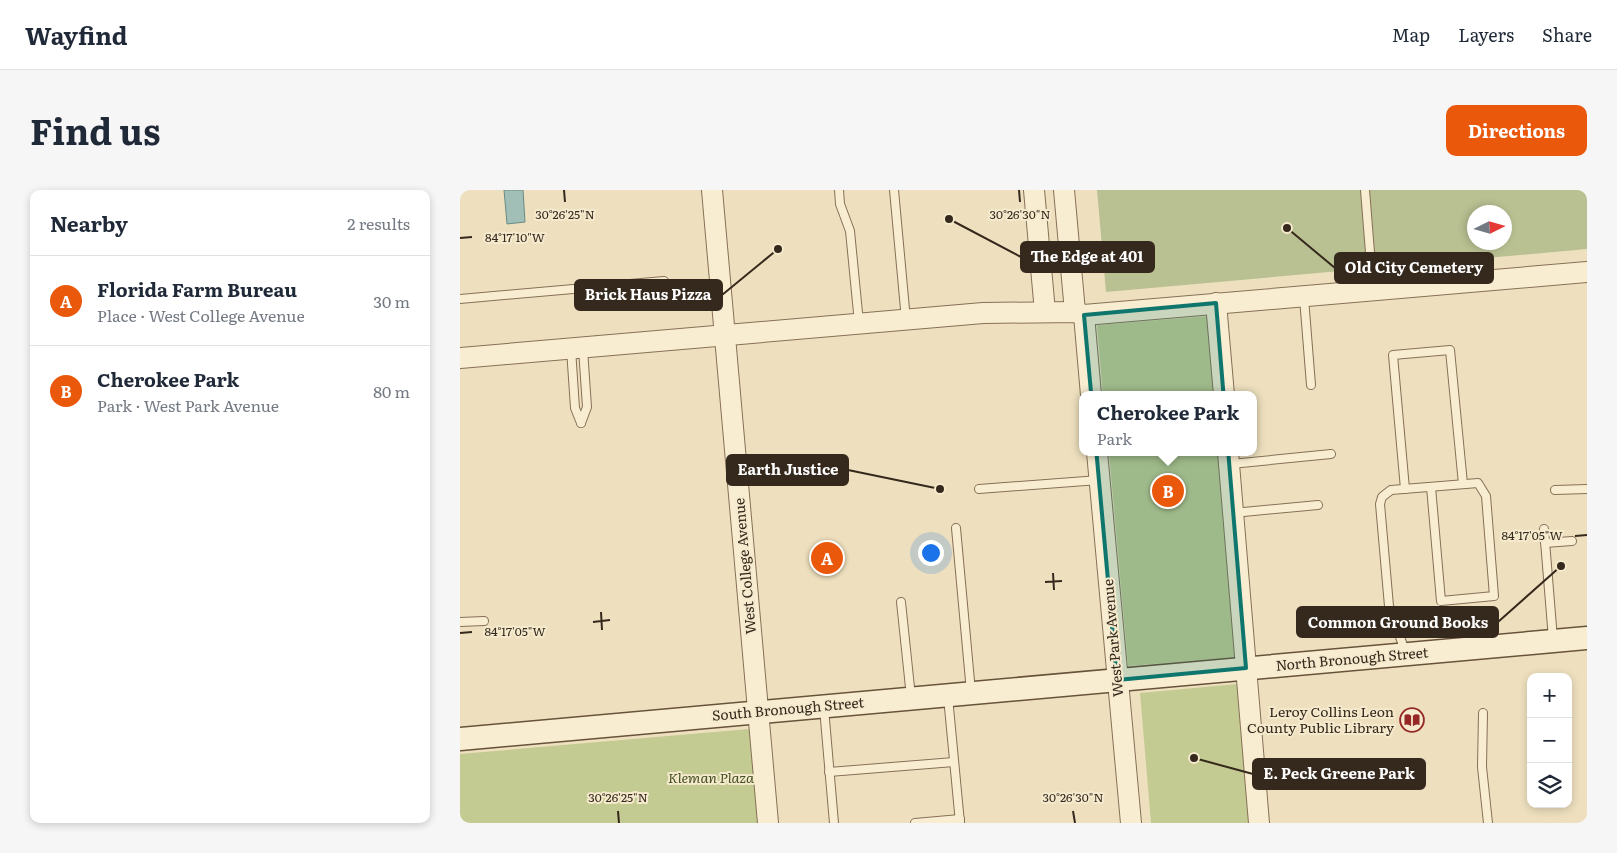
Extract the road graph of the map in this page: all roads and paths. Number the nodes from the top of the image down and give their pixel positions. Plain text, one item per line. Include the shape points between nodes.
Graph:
1 (712, 190) edge
2 (839, 190) edge
3 (894, 190) edge
4 (1034, 190) edge
5 (1064, 190) edge
6 (1365, 190) edge
7 (1587, 272) edge
8 (664, 281) dead end
9 (1373, 290) junction
10 (1303, 296) junction
11 (460, 299) edge
12 (1216, 303) junction
13 (1045, 312) junction
14 (1080, 314) junction
15 (906, 320) junction
16 (860, 324) junction
17 (724, 336) junction
18 (577, 348) junction
19 (460, 358) edge
20 (1311, 385) dead end
21 (1091, 391) edge
22 (1224, 391) edge
23 (1331, 454) dead end
24 (1097, 456) edge
25 (1229, 458) edge
26 (1099, 480) junction
27 (1462, 484) junction
28 (1431, 487) junction
29 (979, 489) dead end
30 (1405, 489) junction
31 (1587, 489) edge
32 (1555, 490) dead end
33 (1318, 504) dead end
34 (1234, 513) junction
35 (956, 528) dead end
36 (1544, 529) dead end
37 (1572, 541) dead end
38 (1545, 544) junction
39 (901, 602) dead end
40 (484, 621) dead end
41 (460, 622) edge
42 (1587, 638) edge
43 (1553, 641) junction
44 (1406, 654) junction
45 (1246, 668) junction
46 (1117, 680) junction
47 (971, 693) junction
48 (948, 695) junction
49 (911, 698) junction
50 (824, 706) junction
51 (758, 712) junction
52 (1482, 713) dead end
53 (460, 739) edge
54 (954, 762) junction
55 (830, 772) junction
56 (960, 821) edge
57 (768, 823) edge
58 (834, 823) edge
59 (915, 823) edge
60 (1131, 823) edge
61 (1259, 823) edge
62 (1488, 823) edge

1 - 17 street, West College Avenue
2 - 16 lane via 840,204 850,231
3 - 15 lane
4 - 13 street
5 - 14 street
6 - 9 lane
7 - 9 street
8 - 11 lane
9 - 10 street
10 - 12 street
10 - 20 lane
12 - 14 street
12 - 22 street
13 - 14 street
13 - 15 street via 983,313
14 - 21 street
15 - 16 street
16 - 17 street
17 - 18 street
17 - 51 street, West College Avenue
18 - 18 lane via 575,408 582,423 587,407
18 - 19 street
23 - 25 lane
24 - 26 street, West Park Avenue
25 - 34 street
26 - 29 lane
26 - 46 street, West Park Avenue
27 - 28 lane
27 - 28 lane via 1478,483 1486,496 1494,596 1441,601
27 - 30 lane via 1450,350 1393,355
28 - 30 lane
30 - 44 lane via 1391,490 1382,497 1380,504 1389,606
31 - 32 lane
33 - 34 lane
34 - 45 street
35 - 47 lane
36 - 38 lane
37 - 38 lane
38 - 43 lane
39 - 49 lane
40 - 41 lane
42 - 43 main road, North Bronough Street
43 - 44 main road, North Bronough Street
44 - 45 main road, North Bronough Street
45 - 46 main road, North Bronough Street
45 - 61 street
46 - 47 main road, South Bronough Street
46 - 60 street, West Park Avenue
47 - 48 main road, South Bronough Street
48 - 49 main road, South Bronough Street
48 - 54 lane
49 - 50 main road, South Bronough Street
50 - 51 main road, South Bronough Street
50 - 55 lane
51 - 53 main road, South Bronough Street
51 - 57 street, West College Avenue
52 - 62 lane via 1482,767
54 - 55 lane
54 - 56 lane
55 - 58 lane
56 - 59 lane

